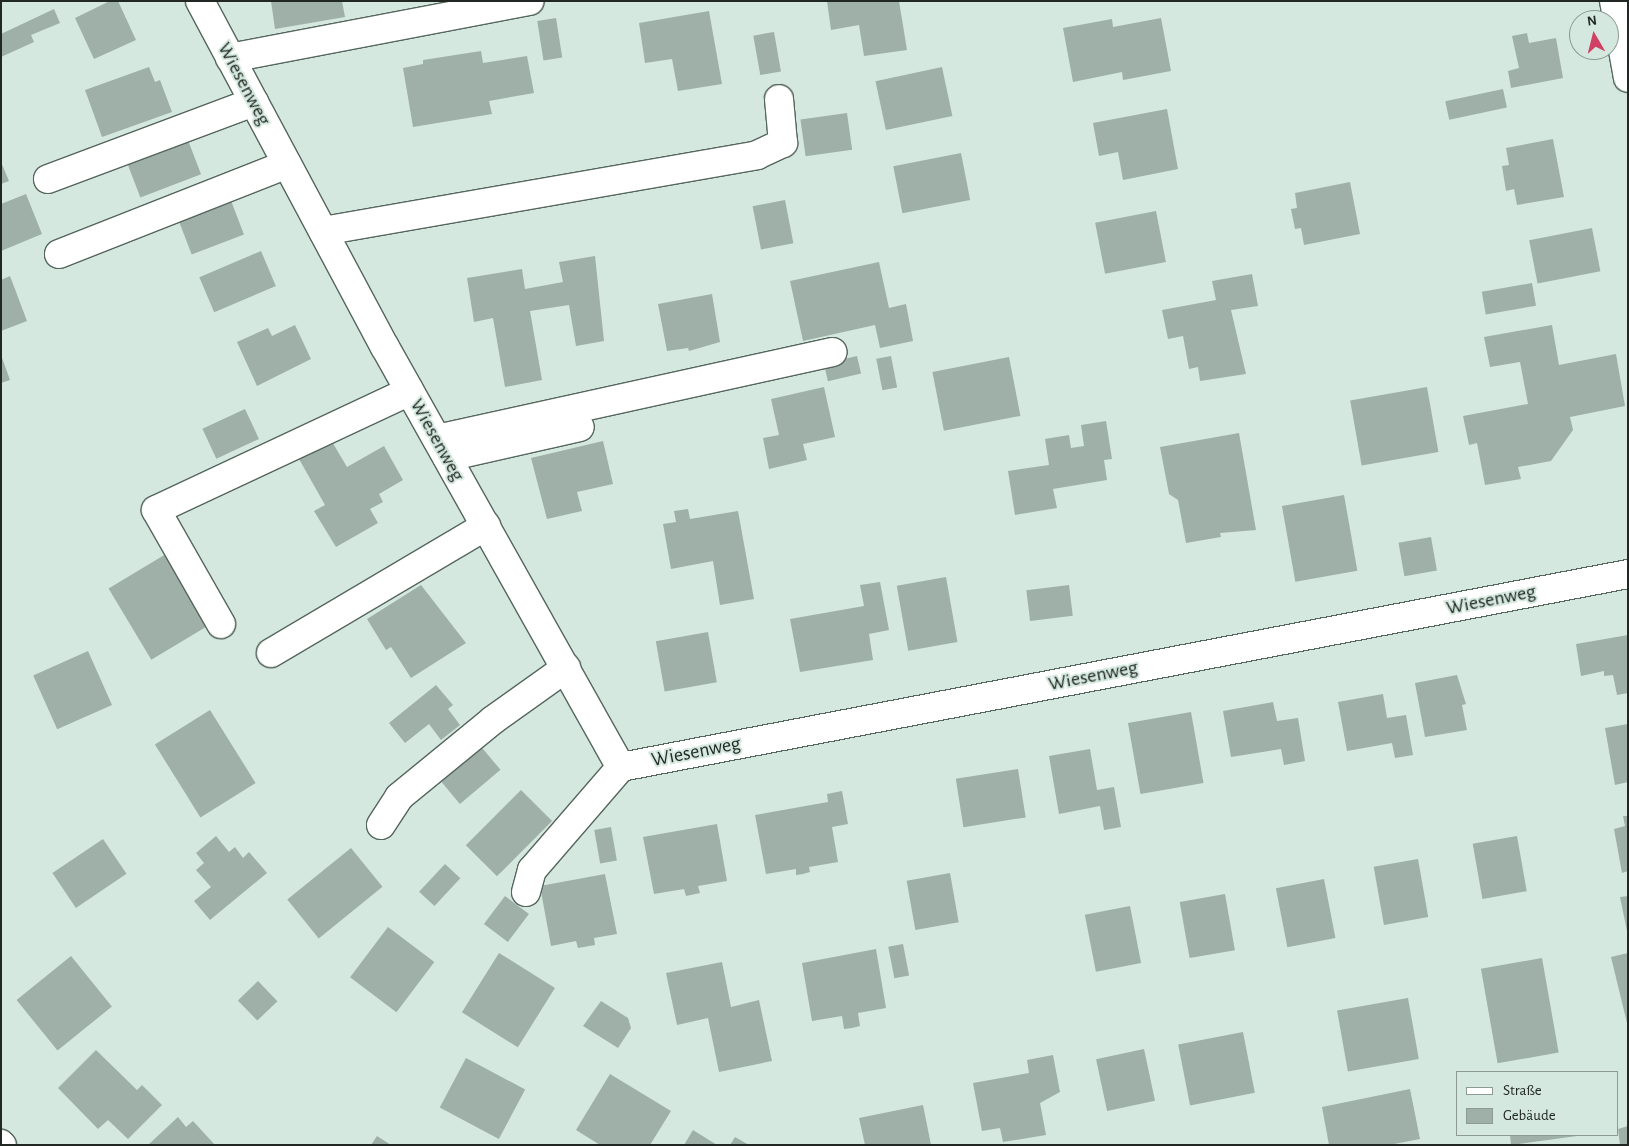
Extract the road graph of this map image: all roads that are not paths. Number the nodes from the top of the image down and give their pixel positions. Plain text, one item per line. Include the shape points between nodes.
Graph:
1 (200, 1) edge
2 (530, 1) edge
3 (1614, 1) edge
4 (230, 58) junction
5 (1628, 78) edge
6 (779, 99) dead end
7 (254, 102) junction
8 (287, 164) junction
9 (48, 179) dead end
10 (323, 231) junction
11 (60, 254) dead end
12 (833, 352) dead end
13 (770, 383) dead end
14 (410, 392) junction
15 (442, 448) junction
16 (486, 526) junction
17 (1628, 574) edge
18 (221, 624) dead end
19 (271, 653) dead end
20 (566, 668) junction
21 (621, 766) junction
22 (381, 825) dead end
23 (526, 892) dead end

1 - 4 street, Wiesenweg
2 - 4 street
3 - 5 street
4 - 7 street, Wiesenweg
6 - 10 street via 783,143 757,155
7 - 8 street, Wiesenweg
7 - 9 street
8 - 10 street, Wiesenweg
8 - 11 street
10 - 14 street, Wiesenweg
12 - 15 street
13 - 15 street
14 - 15 street, Wiesenweg
14 - 18 street via 156,510
15 - 16 street, Wiesenweg
16 - 19 street
16 - 20 street, Wiesenweg
17 - 21 street, Wiesenweg
20 - 21 street, Wiesenweg
20 - 22 street via 493,720 399,797
21 - 23 street via 532,870

